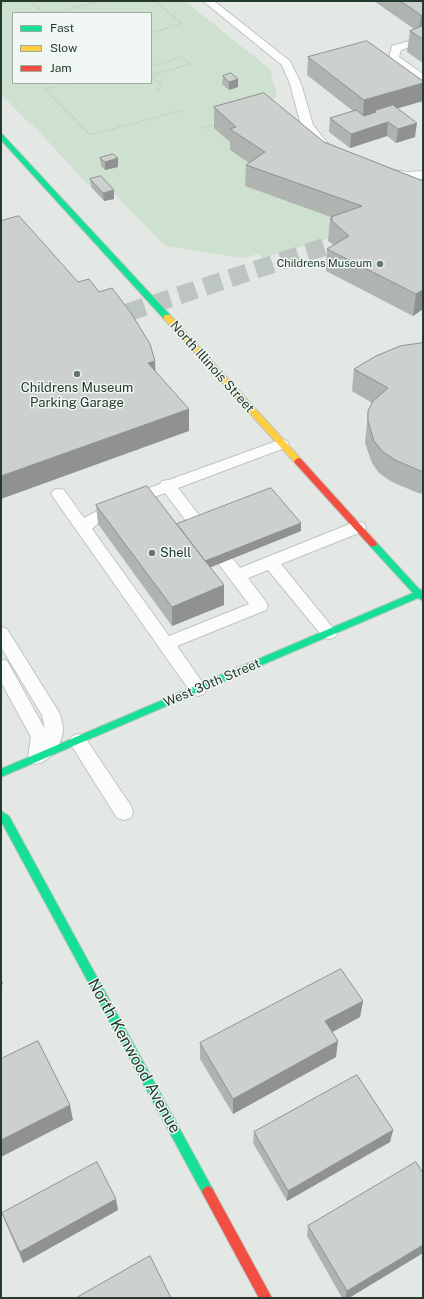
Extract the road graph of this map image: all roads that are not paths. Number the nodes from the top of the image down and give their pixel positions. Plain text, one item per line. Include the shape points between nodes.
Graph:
1 (208, 1) edge
2 (423, 40) edge
3 (423, 79) edge
4 (1, 136) edge
5 (332, 152) edge
6 (372, 169) edge
7 (423, 175) edge
8 (282, 444) junction
9 (167, 485) junction
10 (59, 494) dead end
11 (358, 527) junction
12 (84, 528) junction
13 (270, 562) junction
14 (237, 576) junction
15 (422, 595) edge
16 (1, 633) edge
17 (329, 633) junction
18 (166, 644) junction
19 (1, 666) edge
20 (198, 689) junction
21 (78, 741) junction
22 (37, 758) junction
23 (1, 773) edge
24 (124, 812) dead end
25 (1, 815) edge
26 (266, 1298) edge

1 - 5 lane via 286,64 293,73 307,127 314,138
2 - 3 lane via 396,48 394,58
4 - 8 main road, North Illinois Street
6 - 7 lane via 392,174
8 - 9 lane
8 - 11 main road, North Illinois Street
9 - 12 lane via 109,510
9 - 14 lane
10 - 12 lane
11 - 13 lane
11 - 15 main road, North Illinois Street
12 - 18 lane
13 - 14 lane
13 - 17 lane
14 - 18 lane via 260,606
15 - 17 main road, West 30th Street
16 - 22 lane via 51,714 54,730 50,743
17 - 20 main road, West 30th Street
18 - 20 lane
19 - 22 lane via 40,737
20 - 21 main road, West 30th Street
21 - 22 main road, West 30th Street
21 - 24 lane
22 - 23 main road, West 30th Street
25 - 26 main road, North Kenwood Avenue

